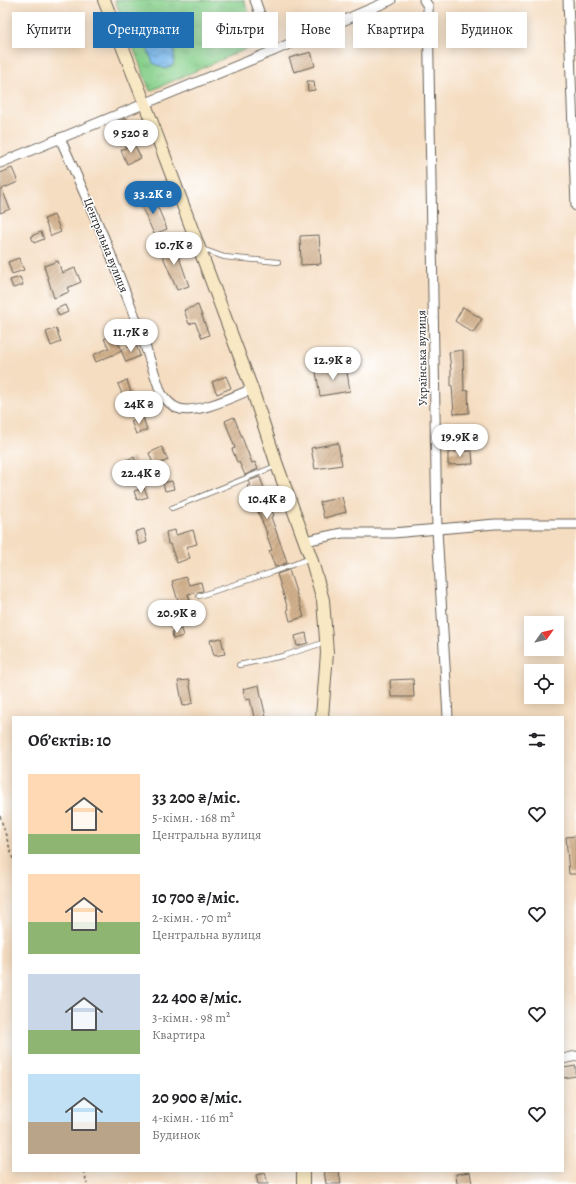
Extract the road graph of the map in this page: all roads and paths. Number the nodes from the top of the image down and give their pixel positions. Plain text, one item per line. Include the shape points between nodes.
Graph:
1 (104, 0) edge
2 (255, 0) edge
3 (391, 0) edge
4 (424, 0) edge
5 (568, 0) edge
6 (273, 51) junction
7 (145, 104) junction
8 (60, 138) junction
9 (0, 163) edge
10 (576, 206) edge
11 (199, 248) junction
12 (278, 262) dead end
13 (252, 389) junction
14 (277, 465) junction
15 (172, 508) dead end
16 (576, 524) edge
17 (437, 530) junction
18 (305, 542) junction
19 (311, 558) junction
20 (199, 596) dead end
21 (326, 642) junction
22 (239, 665) dead end
23 (322, 716) edge
24 (448, 716) edge
25 (0, 816) edge
26 (12, 856) edge
27 (576, 1056) edge
28 (564, 1059) edge
29 (84, 1172) edge
30 (303, 1172) edge
31 (87, 1184) edge
32 (303, 1184) edge

1 - 7 street
2 - 6 street
3 - 6 street
4 - 17 street, Українська вулиця via 428,6
5 - 10 street
6 - 7 street
7 - 8 street
7 - 11 street
8 - 9 street
8 - 13 street, Центральна вулиця via 105,240 161,394 168,403 178,409 192,411
11 - 12 lane via 224,257
11 - 13 street
13 - 14 street
14 - 15 lane
14 - 18 street
16 - 17 street via 495,524
17 - 18 street via 342,533
17 - 24 street, Українська вулиця
18 - 19 street
19 - 20 lane
19 - 21 street via 323,600
21 - 22 lane via 283,656
21 - 23 street
25 - 26 path
27 - 28 street
29 - 31 path
30 - 32 street

